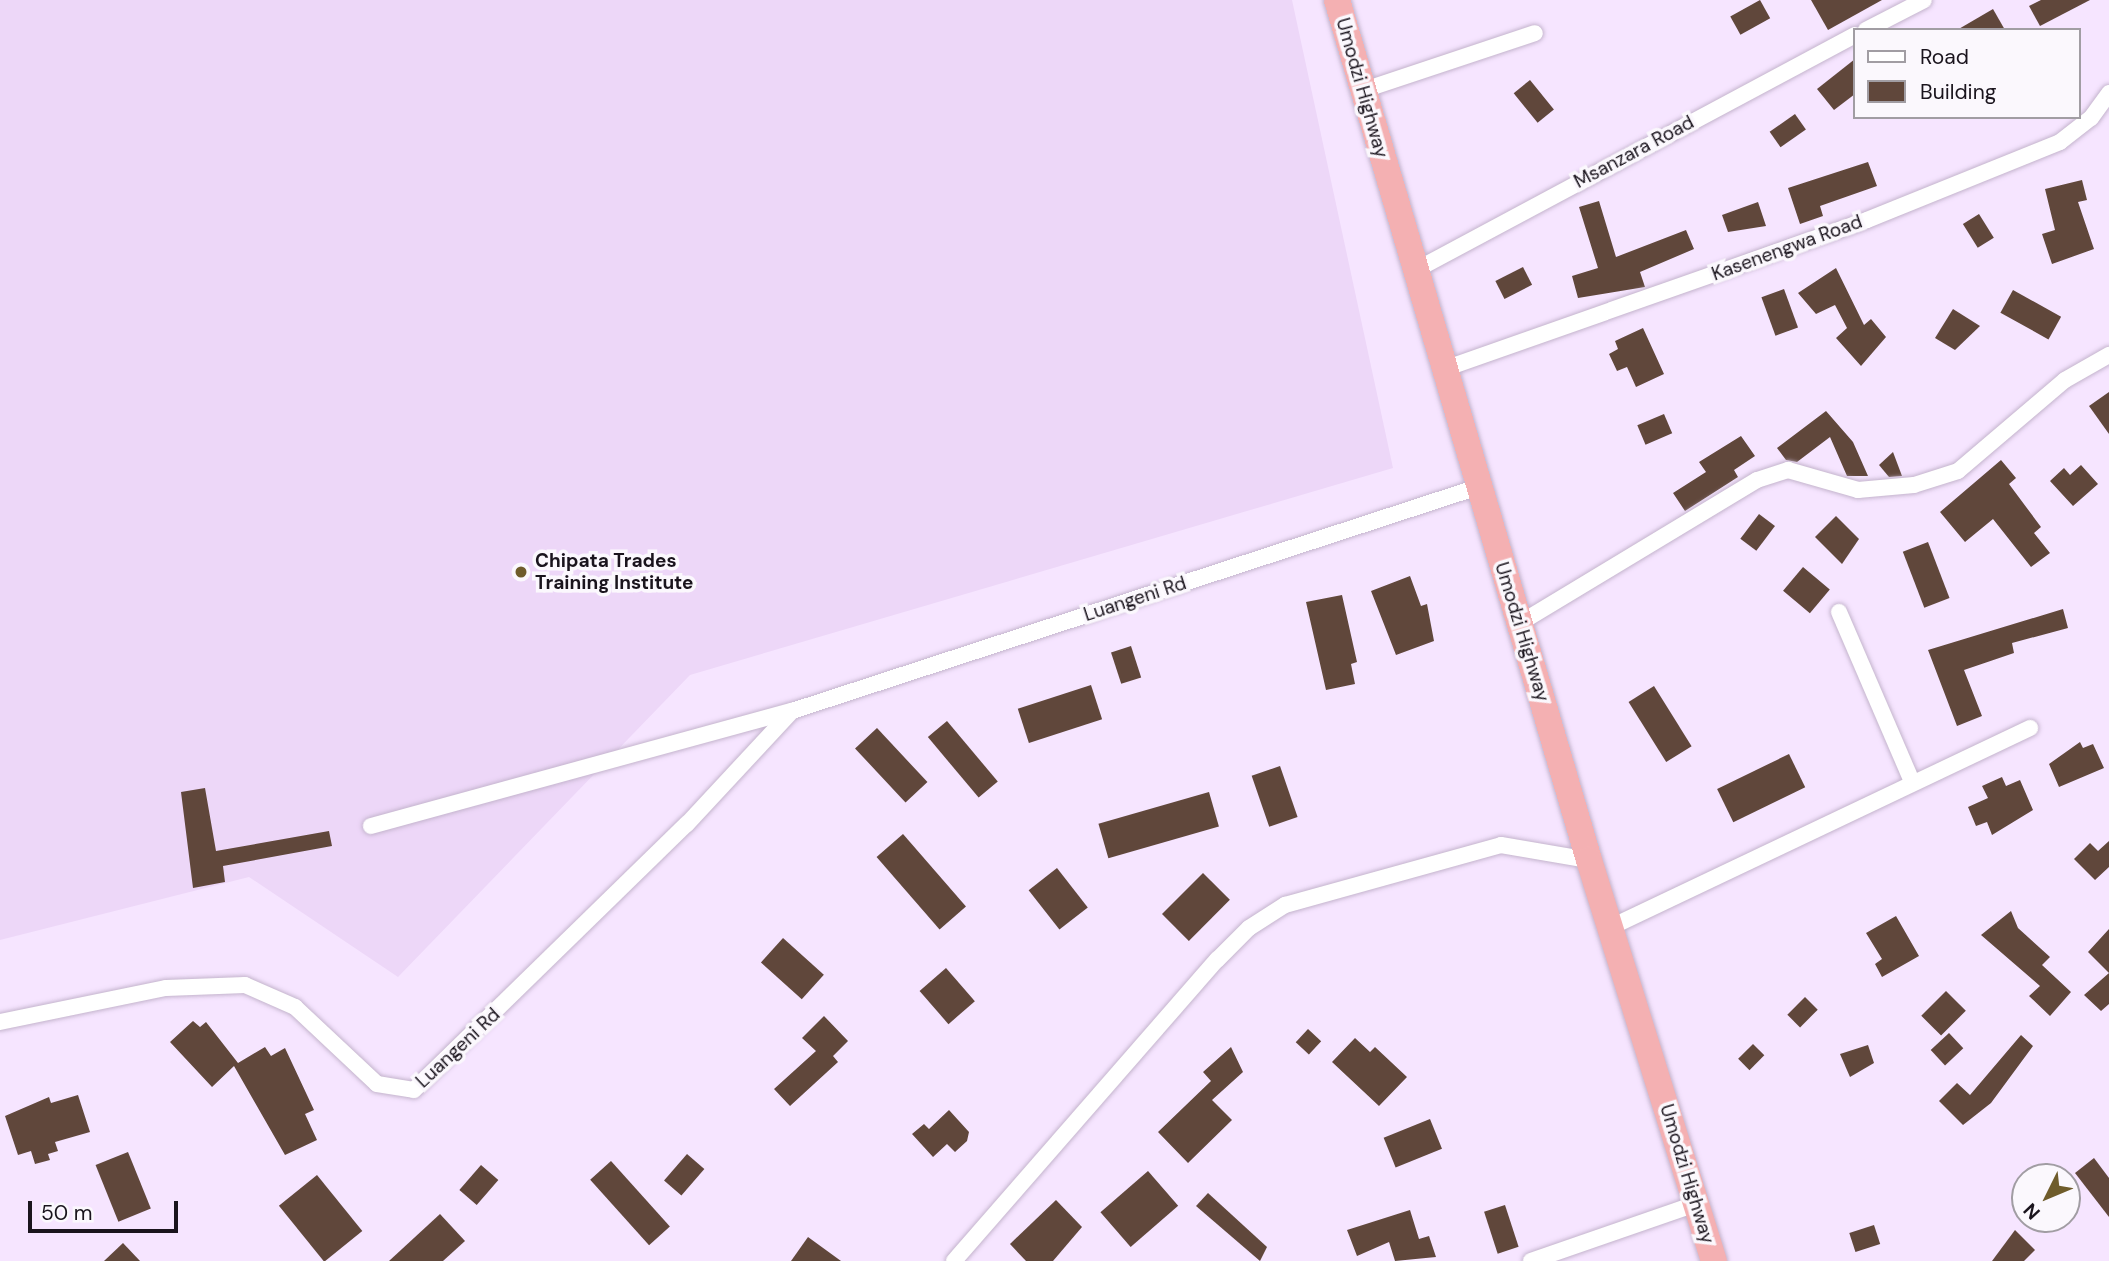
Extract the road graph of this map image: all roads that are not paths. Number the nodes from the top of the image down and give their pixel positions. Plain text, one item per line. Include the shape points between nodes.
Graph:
1 (1337, 0) edge
2 (1924, 0) edge
3 (1870, 28) edge
4 (1535, 33) dead end
5 (1854, 36) edge
6 (1364, 90) junction
7 (2109, 93) edge
8 (1414, 271) junction
9 (2109, 355) edge
10 (1444, 369) junction
11 (1478, 487) junction
12 (1839, 612) dead end
13 (1520, 623) junction
14 (792, 711) junction
15 (2030, 728) dead end
16 (1912, 779) junction
17 (372, 826) dead end
18 (1589, 860) junction
19 (1611, 927) junction
20 (0, 1022) edge
21 (1696, 1204) junction
22 (954, 1261) edge
23 (1531, 1261) edge
24 (1714, 1261) edge

1 - 6 highway, Umodzi Highway
2 - 3 street
4 - 6 street
5 - 8 street, Msanzara Road
6 - 8 highway, Umodzi Highway
7 - 10 street, Kasenengwa Road via 2091,118 2060,142 1867,220
8 - 10 highway, Umodzi Highway
9 - 13 street via 2065,380 1958,471 1914,485 1858,490 1787,470 1757,480
10 - 11 highway, Umodzi Highway
11 - 13 highway, Umodzi Highway
11 - 14 street, Luangeni Rd
12 - 16 street
13 - 18 highway, Umodzi Highway
14 - 17 street, Luangeni Rd
14 - 20 street, Luangeni Rd via 687,824 414,1090 377,1084 295,1007 245,985 166,988
15 - 16 street
16 - 19 street
18 - 19 highway, Umodzi Highway
18 - 22 street via 1501,845 1285,905 1248,928
19 - 21 highway, Umodzi Highway
21 - 23 street
21 - 24 highway, Umodzi Highway

